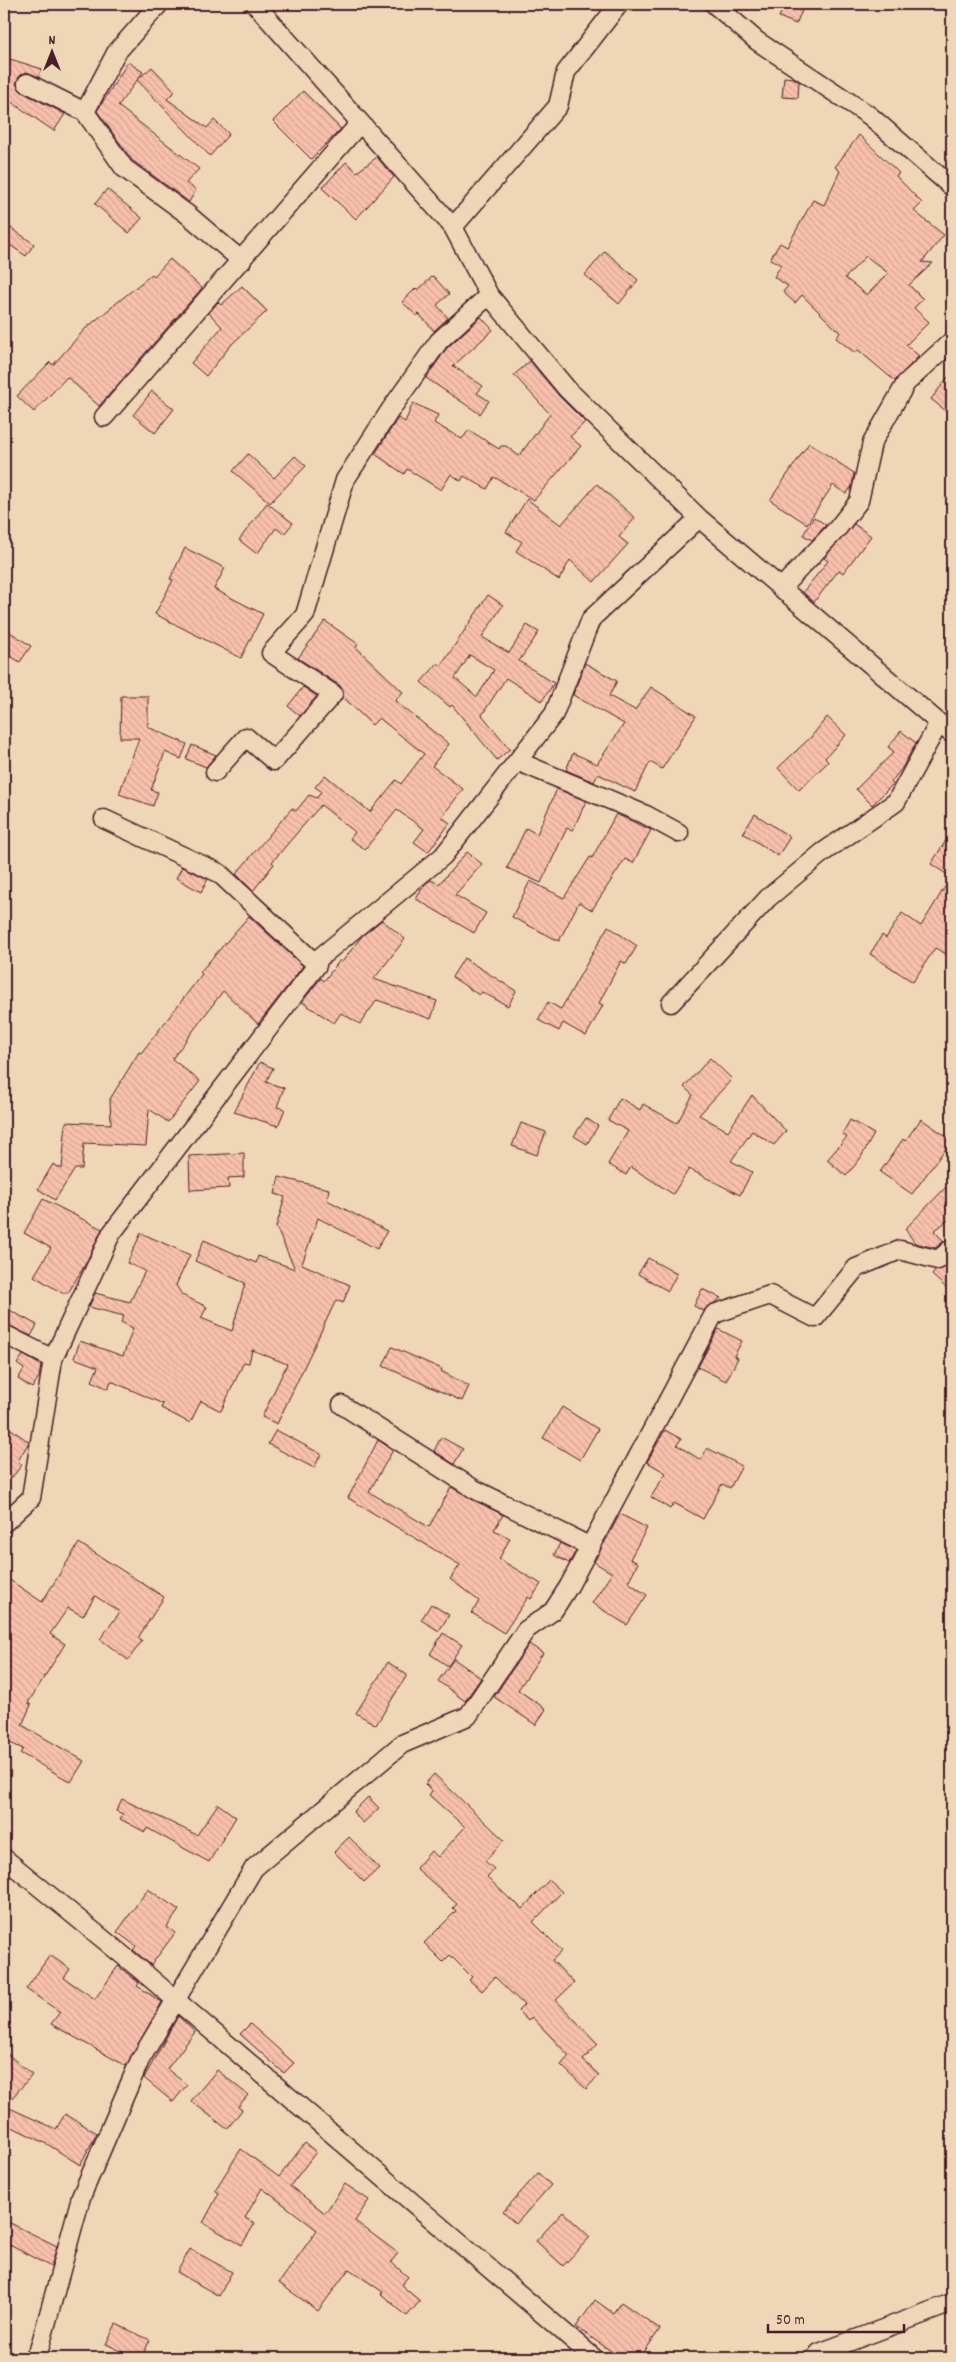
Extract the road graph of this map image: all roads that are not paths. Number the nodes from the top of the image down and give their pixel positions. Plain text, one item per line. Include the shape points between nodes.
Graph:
1 (160, 4) edge
2 (255, 4) edge
3 (619, 4) edge
4 (714, 4) edge
5 (26, 83) dead end
6 (85, 112) junction
7 (360, 123) junction
8 (952, 187) edge
9 (453, 227) junction
10 (242, 261) junction
11 (489, 295) junction
12 (952, 342) edge
13 (104, 417) dead end
14 (699, 518) junction
15 (780, 588) junction
16 (946, 729) edge
17 (517, 760) junction
18 (215, 772) dead end
19 (104, 819) dead end
20 (680, 833) dead end
21 (317, 965) junction
22 (671, 1003) dead end
23 (952, 1248) edge
24 (4, 1334) edge
25 (53, 1359) junction
26 (342, 1405) dead end
27 (4, 1523) edge
28 (591, 1547) junction
29 (4, 1858) edge
30 (176, 2000) junction
31 (952, 2303) edge
32 (33, 2358) edge
33 (594, 2358) edge
34 (815, 2358) edge

1 - 6 street via 116,53
2 - 7 street
3 - 9 street via 566,72 558,106
4 - 8 street via 757,41 870,116
5 - 6 street
6 - 10 street via 124,168 187,214
7 - 9 street
7 - 10 street
9 - 11 street
10 - 13 street
11 - 14 street via 567,389
11 - 18 street via 439,341 345,480 305,615 271,653 332,694 274,760 246,737
12 - 15 street via 906,383 872,443 859,501 837,529
14 - 15 street
14 - 17 street via 591,619 554,714
15 - 16 street
16 - 22 street via 896,802 822,853 768,898
17 - 20 street via 646,815
17 - 21 street via 443,856 318,959
19 - 21 street via 219,873
21 - 25 street via 112,1234
23 - 28 street via 938,1260 900,1250 856,1268 815,1318 770,1295 714,1314
24 - 25 street
25 - 27 street via 30,1498
26 - 28 street via 474,1489
28 - 30 street via 553,1611 526,1630 468,1716 402,1744 254,1868
29 - 30 street
30 - 32 street via 140,2060 81,2197 39,2350
30 - 33 street
31 - 34 street via 819,2353

